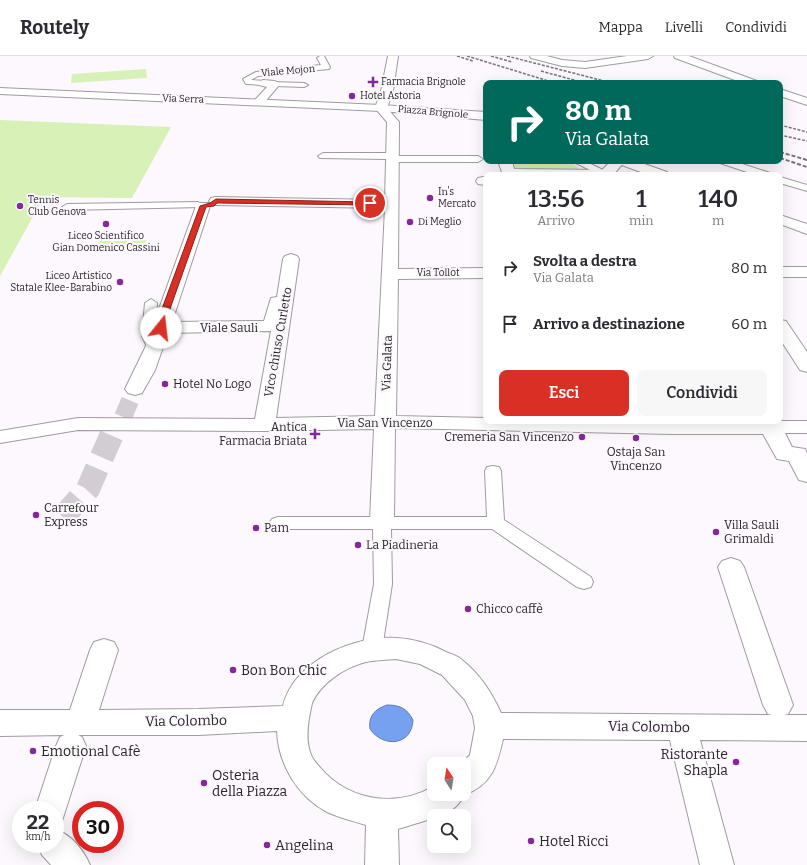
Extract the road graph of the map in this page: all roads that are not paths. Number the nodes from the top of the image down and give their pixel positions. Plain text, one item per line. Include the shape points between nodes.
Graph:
1 (392, 56) edge
2 (535, 56) edge
3 (648, 56) edge
4 (678, 56) edge
5 (321, 58) dead end
6 (745, 80) edge
7 (269, 83) junction
8 (304, 85) dead end
9 (0, 91) edge
10 (783, 93) edge
11 (384, 100) junction
12 (259, 102) junction
13 (807, 102) edge
14 (366, 107) joint
15 (483, 111) edge
16 (483, 116) edge
17 (323, 156) dead end
18 (392, 157) junction
19 (478, 159) dead end
20 (584, 164) edge
21 (615, 164) edge
22 (632, 164) edge
23 (732, 164) edge
24 (602, 172) edge
25 (608, 172) edge
26 (654, 172) edge
27 (757, 172) edge
28 (783, 181) edge
29 (807, 188) edge
30 (86, 197) dead end
31 (204, 203) junction
32 (392, 204) junction
33 (67, 207) dead end
34 (783, 220) edge
35 (807, 229) edge
36 (291, 259) dead end
37 (783, 272) edge
38 (807, 272) edge
39 (483, 273) edge
40 (389, 274) junction
41 (288, 285) junction
42 (151, 303) dead end
43 (161, 328) junction
44 (783, 333) edge
45 (154, 348) junction
46 (807, 366) edge
47 (135, 389) tunnel mouth
48 (385, 422) junction
49 (483, 423) edge
50 (716, 424) edge
51 (264, 425) junction
52 (807, 427) edge
53 (771, 428) junction
54 (0, 437) edge
55 (802, 454) edge
56 (493, 471) dead end
57 (807, 475) edge
58 (382, 522) junction
59 (278, 523) dead end
60 (496, 523) junction
61 (731, 567) dead end
62 (584, 582) dead end
63 (372, 649) junction
64 (104, 650) dead end
65 (778, 705) dead end
66 (292, 718) junction
67 (0, 723) edge
68 (490, 726) junction
69 (682, 728) junction
70 (807, 728) edge
71 (76, 734) junction
72 (471, 773) edge
73 (54, 801) edge
74 (438, 801) edge
75 (382, 814) junction
76 (62, 853) edge
77 (73, 865) edge
78 (382, 865) edge
79 (717, 865) edge

1 - 11 street
2 - 3 street via 562,63 585,65
4 - 6 street
5 - 7 lane, Viale Mojon via 326,67 256,74 247,79 249,82
7 - 8 lane
7 - 12 street, Viale Mojon
9 - 12 street, Via Serra
10 - 13 street
11 - 14 street, Piazza Brignole
11 - 15 street, Piazza Brignole via 448,104
11 - 16 street, Piazza Brignole
11 - 18 street, Via Galata via 393,121
12 - 14 street, Via Serra
17 - 18 lane
18 - 19 lane
18 - 32 street, Via Galata
20 - 24 lane
21 - 25 street
22 - 26 street
23 - 27 lane
28 - 29 lane
30 - 31 lane via 193,197
31 - 32 street
31 - 33 lane
31 - 43 street
32 - 40 street, Via Galata
34 - 35 street
36 - 41 street, Vico chiuso Curletto
37 - 38 street
39 - 40 street, Via Tollot
40 - 48 street, Via Galata
41 - 43 street, Viale Sauli via 281,285 272,324 269,326
41 - 51 street, Vico chiuso Curletto
42 - 45 lane via 149,336
43 - 45 street
44 - 46 street
45 - 47 street
48 - 49 street, Via San Vincenzo
48 - 51 street, Via San Vincenzo
48 - 58 street, Via Galata
50 - 53 street, Via San Vincenzo
51 - 54 street, Via San Vincenzo via 123,421 78,424
52 - 53 street, Via San Vincenzo
53 - 55 street via 785,454
55 - 57 street
56 - 60 lane
58 - 59 lane
58 - 60 lane
58 - 63 lane, Via Galata via 383,584
60 - 62 lane
61 - 65 street
63 - 66 street via 345,657 320,672 302,693
63 - 68 street via 399,647 424,652 447,663 466,679 480,699
64 - 71 street
66 - 71 street, Via Colombo via 199,722
66 - 75 street via 292,743 300,767 317,788 342,804
67 - 71 street, Via Colombo
68 - 69 street, Via Colombo
68 - 72 street via 484,759
69 - 70 street, Via Colombo
69 - 79 street
71 - 73 street
74 - 75 street via 408,811
75 - 78 street
76 - 77 street

